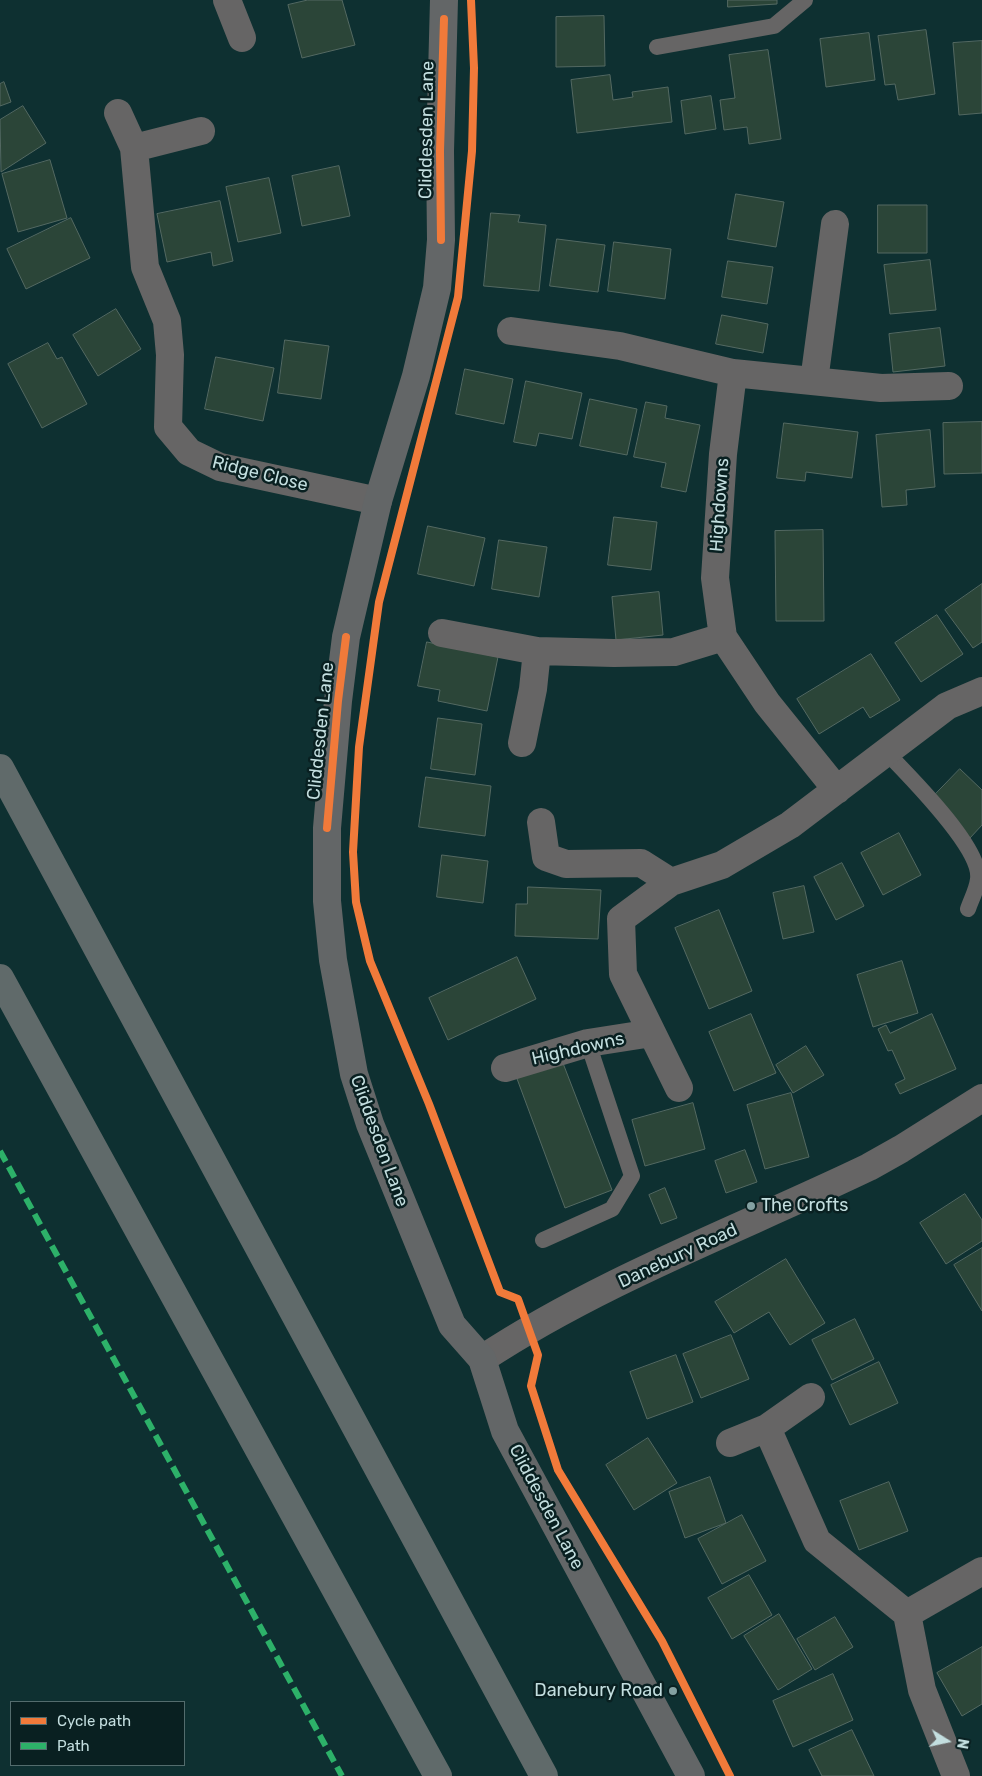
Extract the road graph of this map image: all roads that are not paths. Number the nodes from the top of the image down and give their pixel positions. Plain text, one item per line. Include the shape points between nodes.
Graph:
1 (227, 0) edge
2 (444, 0) edge
3 (805, 0) edge
4 (242, 38) dead end
5 (657, 47) dead end
6 (118, 113) dead end
7 (202, 131) dead end
8 (134, 148) junction
9 (835, 224) dead end
10 (511, 331) dead end
11 (733, 373) junction
12 (814, 381) junction
13 (949, 386) dead end
14 (378, 501) junction
15 (442, 634) dead end
16 (723, 637) junction
17 (537, 651) junction
18 (982, 690) edge
19 (522, 743) dead end
20 (886, 752) junction
21 (0, 768) edge
22 (837, 790) junction
23 (542, 822) dead end
24 (671, 882) junction
25 (968, 909) dead end
26 (0, 978) edge
27 (652, 1034) junction
28 (588, 1043) junction
29 (505, 1068) dead end
30 (679, 1088) dead end
31 (979, 1106) edge
32 (543, 1240) dead end
33 (482, 1359) junction
34 (811, 1397) dead end
35 (766, 1428) junction
36 (730, 1443) dead end
37 (982, 1571) edge
38 (907, 1614) junction
39 (438, 1776) edge
40 (544, 1776) edge
41 (691, 1776) edge
42 (956, 1776) edge

1 - 4 street
2 - 14 street, Cliddesden Lane via 441,240 437,288 416,376
3 - 5 lane via 774,26
6 - 8 street, Ridge Close
7 - 8 street
8 - 14 street, Ridge Close via 145,267 167,321 170,355 168,427 189,452 220,467
9 - 12 street
10 - 11 street via 620,346
11 - 12 street
11 - 16 street, Highdowns via 723,454 715,578
12 - 13 street via 881,388
14 - 33 street, Cliddesden Lane via 346,637 336,719 327,828 327,901 333,960 354,1074 373,1132 452,1325
15 - 17 street
16 - 17 street via 674,652
16 - 22 street, Highdowns via 767,703
17 - 19 street
18 - 20 street, Highdowns via 948,706
20 - 22 street, Highdowns
20 - 25 lane via 958,834 976,862 978,879
21 - 40 highway
22 - 24 street, Highdowns via 790,825 722,865
23 - 24 street via 546,857 566,864 641,863
24 - 27 street, Highdowns via 621,919 623,974
26 - 39 highway
27 - 28 street, Highdowns
27 - 30 street, Highdowns
28 - 29 street, Highdowns
28 - 32 lane via 632,1176 612,1209
31 - 33 street, Danebury Road via 869,1167 528,1328
33 - 41 street, Cliddesden Lane via 506,1430
34 - 35 street
35 - 36 street
35 - 38 street via 817,1541
37 - 38 street
38 - 42 street via 922,1690

